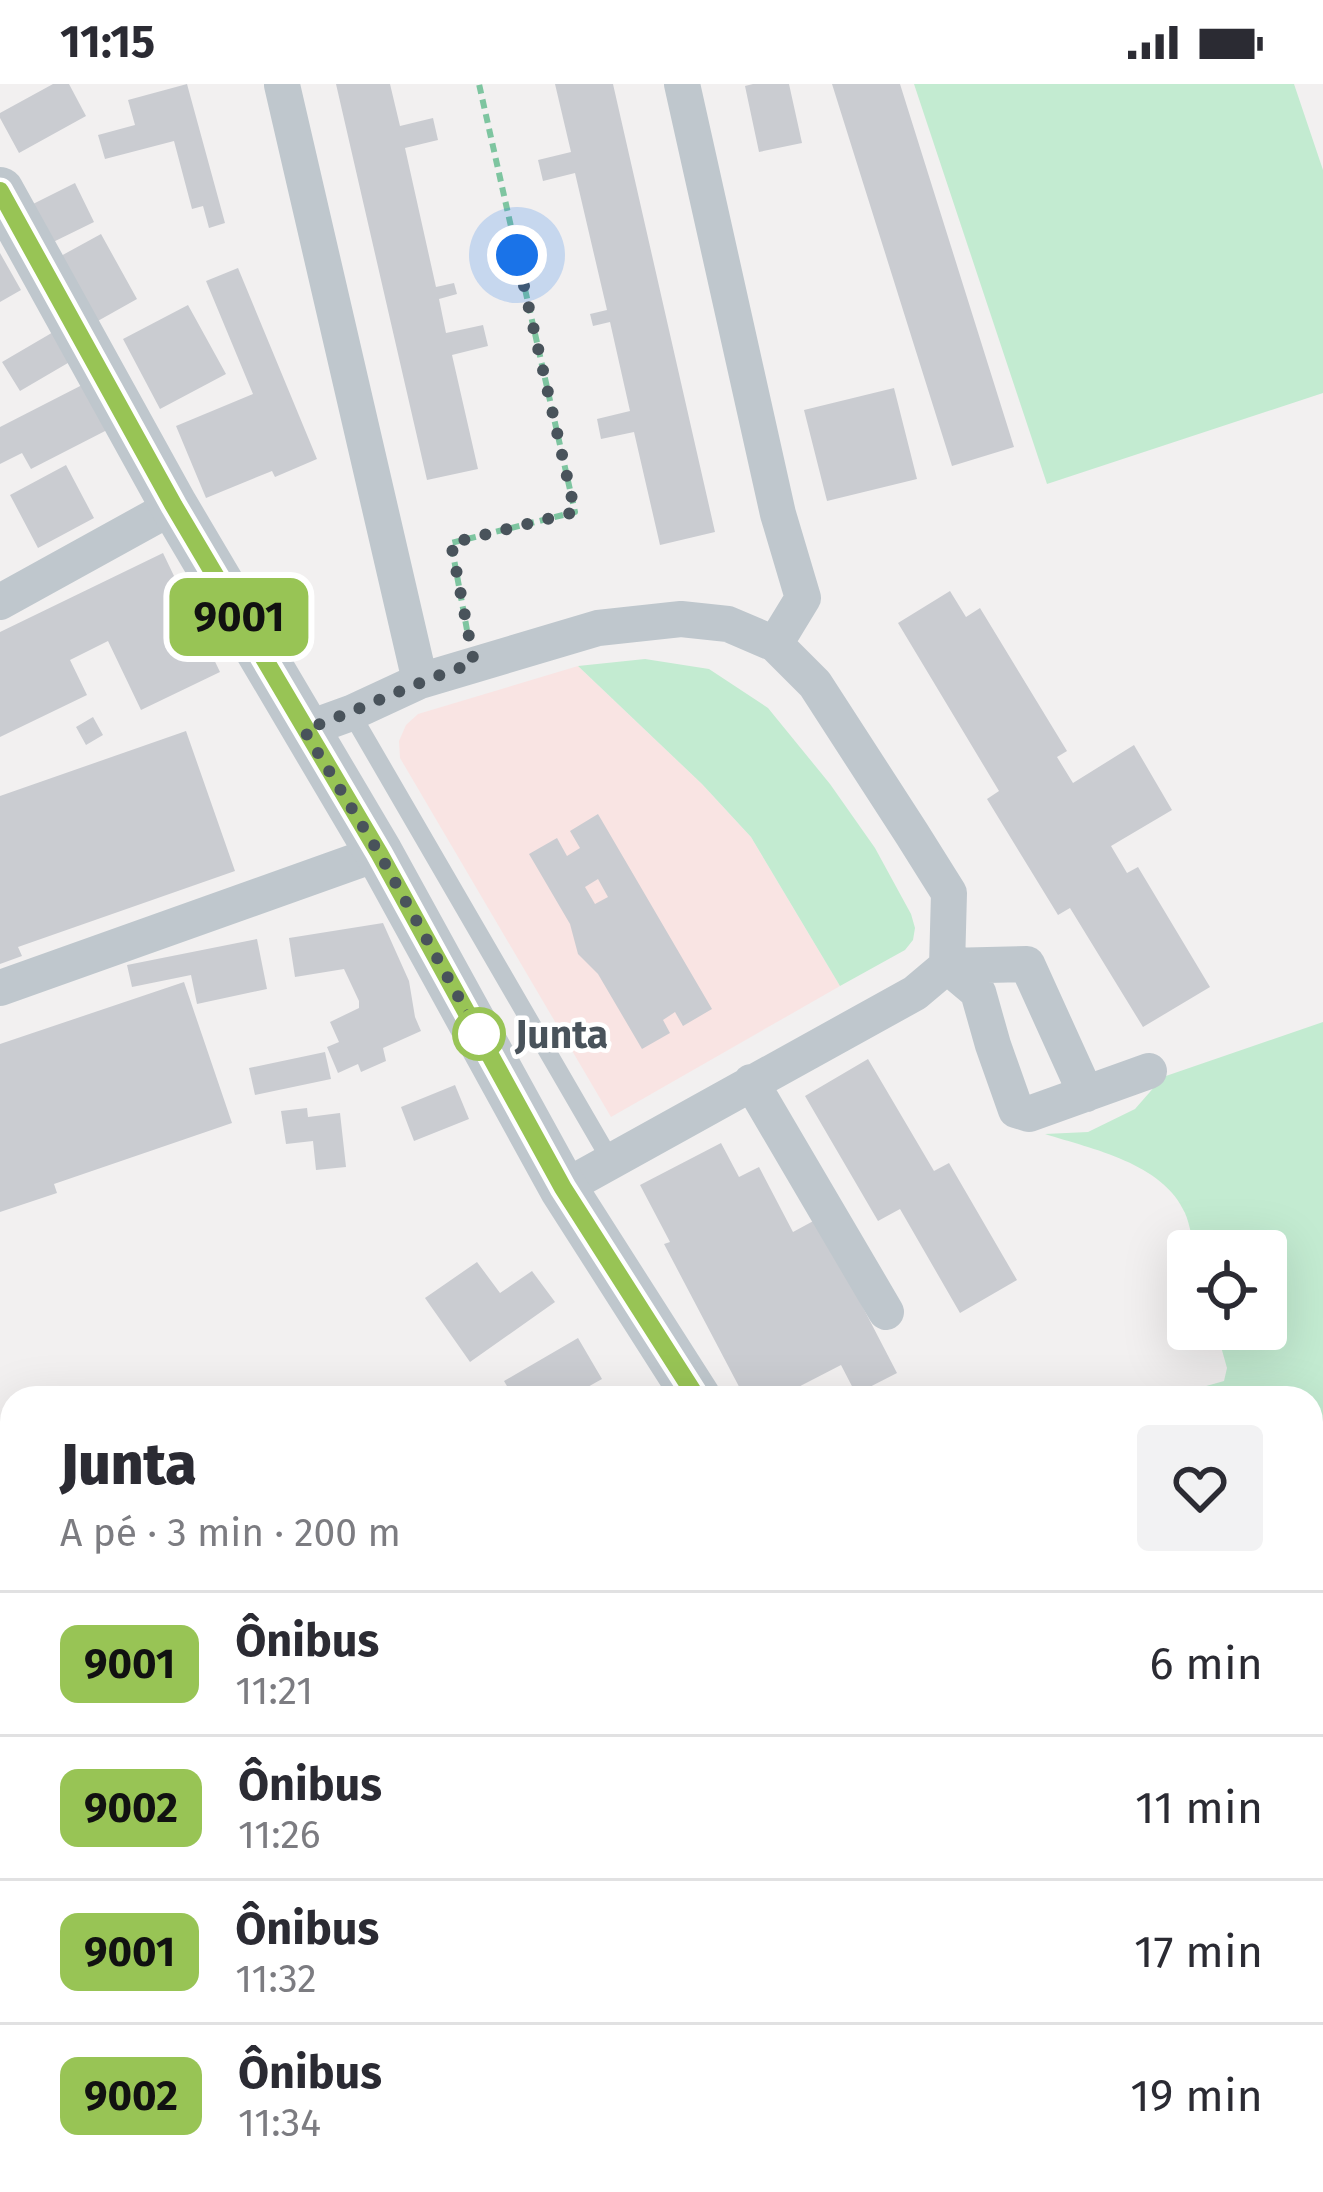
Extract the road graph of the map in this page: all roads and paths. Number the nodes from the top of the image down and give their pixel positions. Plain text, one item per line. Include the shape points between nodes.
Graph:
1 (478, 84) edge
2 (682, 84) edge
3 (282, 85) edge
4 (0, 191) edge
5 (174, 506) junction
6 (0, 602) edge
7 (775, 644) junction
8 (474, 663) junction
9 (420, 680) junction
10 (351, 712) junction
11 (304, 730) junction
12 (379, 853) junction
13 (947, 966) junction
14 (0, 988) edge
15 (1149, 1071) dead end
16 (751, 1082) junction
17 (1086, 1094) junction
18 (611, 1161) junction
19 (563, 1188) junction
20 (886, 1312) dead end
21 (690, 1386) edge

1 - 8 path via 575,512 451,543
2 - 7 street via 803,598
3 - 9 street
4 - 5 street
5 - 6 street
5 - 11 street
7 - 8 street via 728,624 681,619 598,628
7 - 13 street via 815,684 949,893
8 - 9 street
9 - 10 street
10 - 11 street
10 - 18 lane
11 - 12 street
12 - 14 street
12 - 19 street
13 - 16 street via 915,993
13 - 17 street via 1027,964
13 - 17 street via 978,992 1016,1110 1029,1114
15 - 17 street
16 - 18 street
16 - 20 street
18 - 19 street
19 - 21 street

